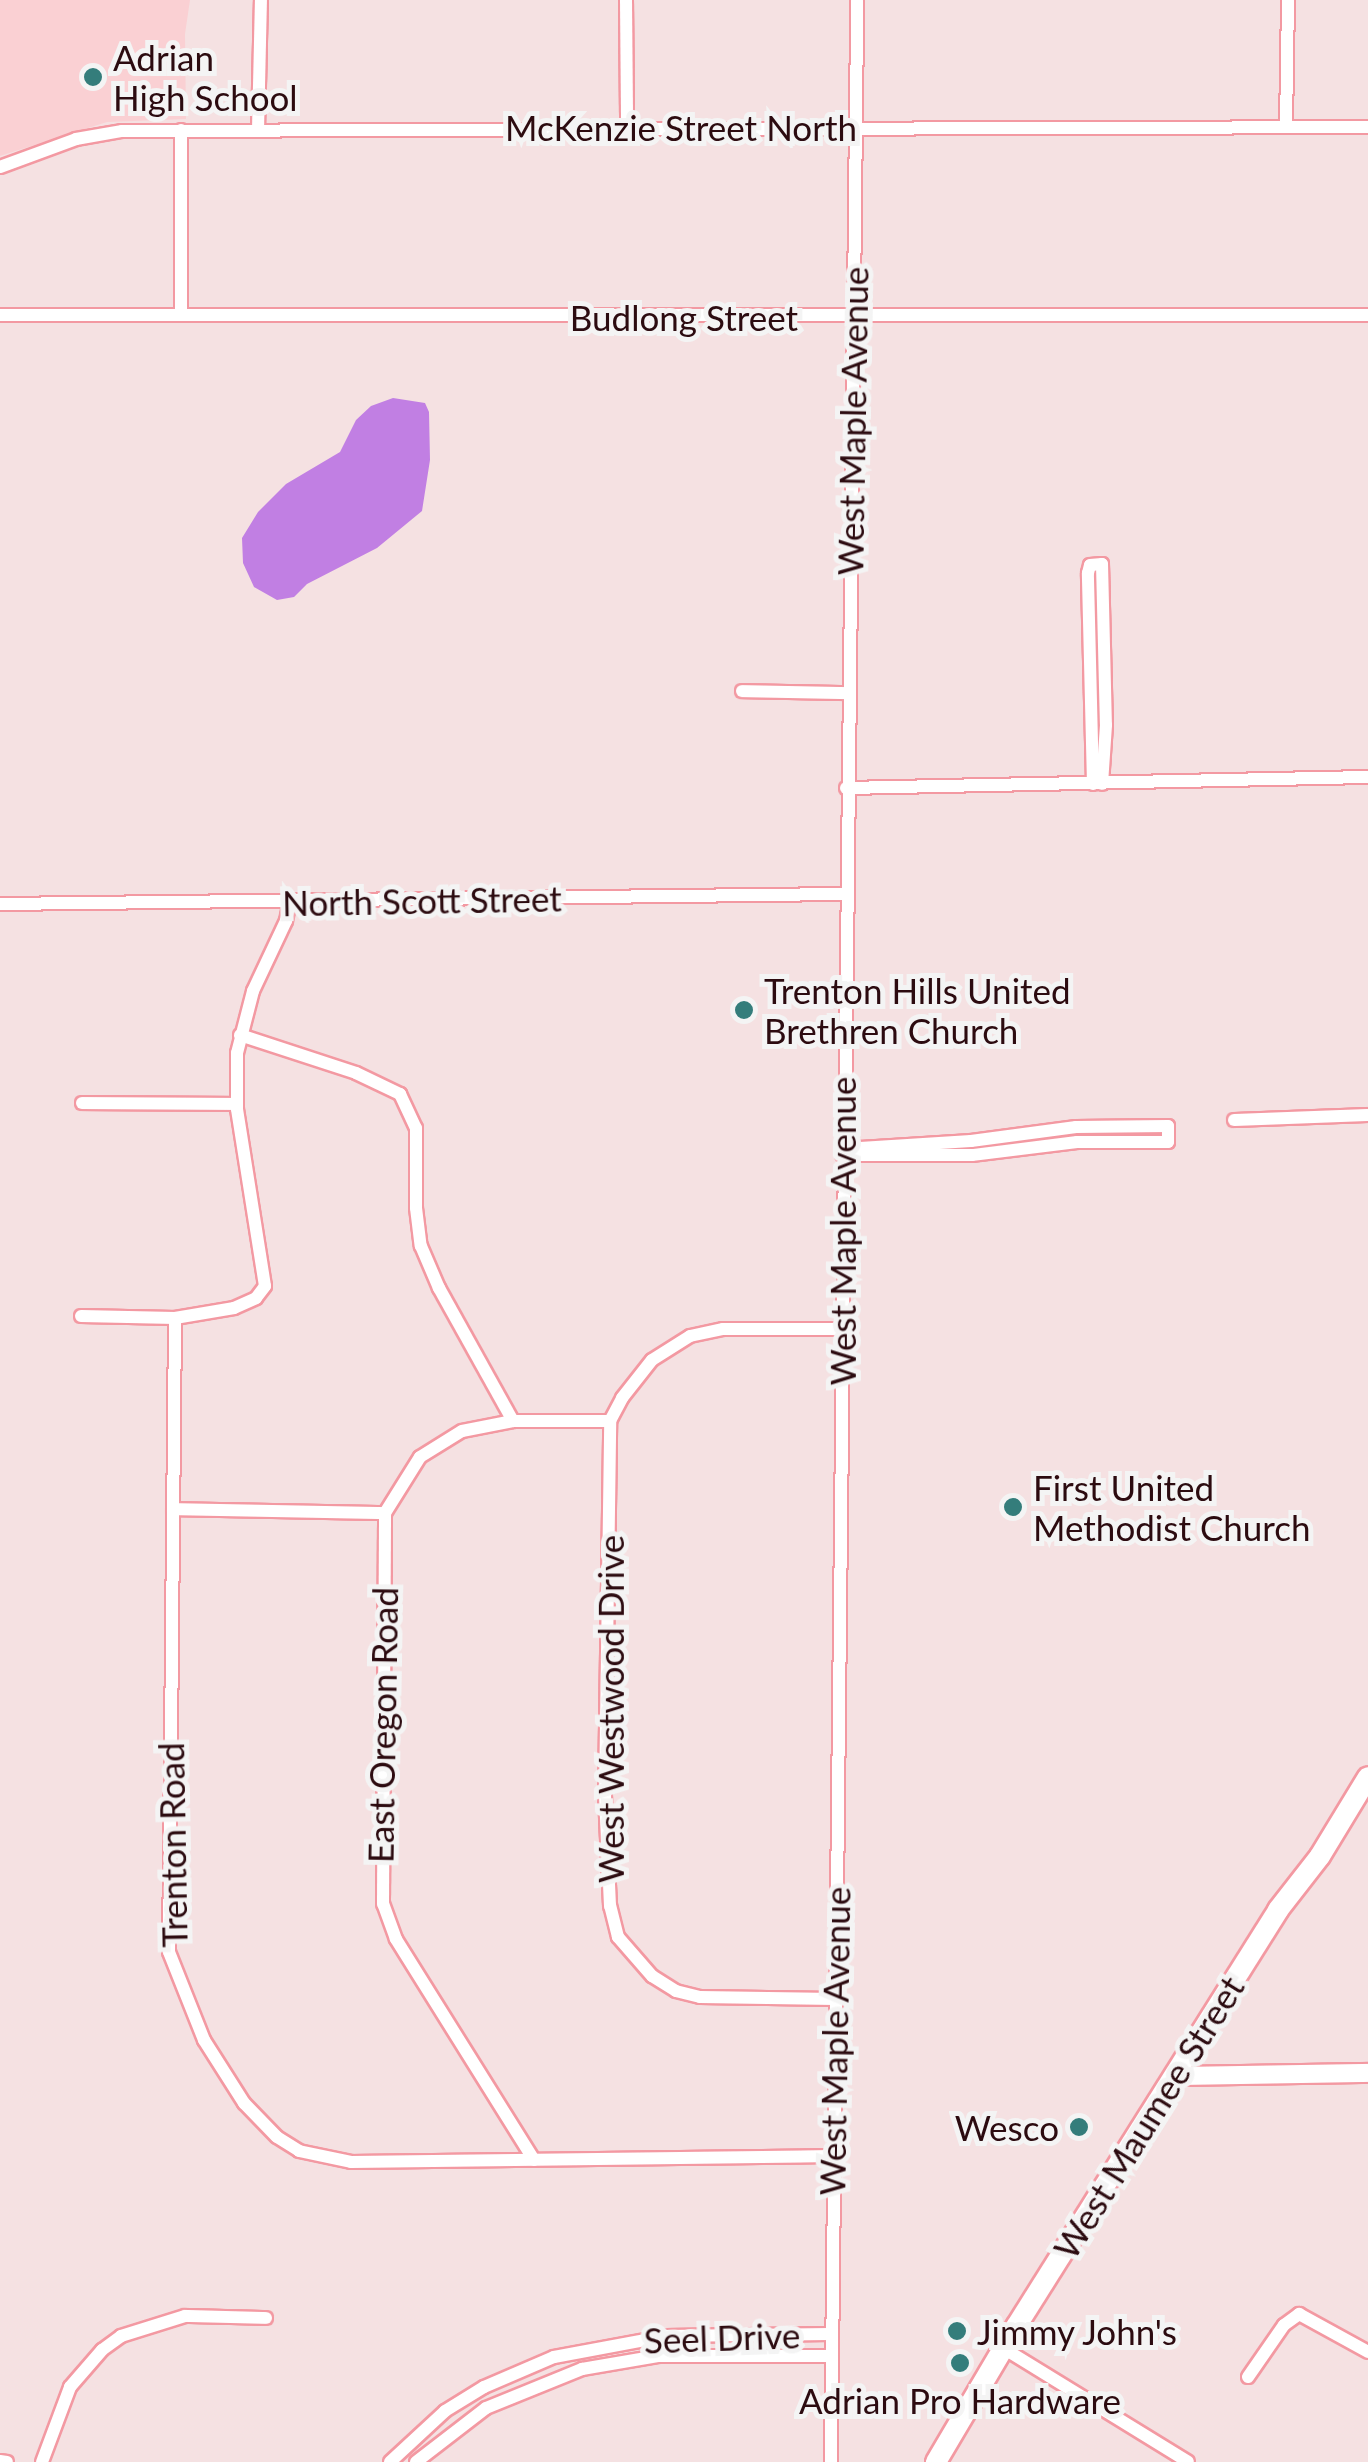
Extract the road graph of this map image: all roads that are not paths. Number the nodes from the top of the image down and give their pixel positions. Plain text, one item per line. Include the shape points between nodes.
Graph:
1 (261, 0) edge
2 (626, 0) edge
3 (856, 0) edge
4 (1288, 0) edge
5 (857, 126) junction
6 (626, 127) junction
7 (1286, 127) junction
8 (1368, 127) edge
9 (181, 130) junction
10 (258, 130) junction
11 (0, 168) edge
12 (0, 315) edge
13 (1368, 315) edge
14 (181, 316) junction
15 (854, 316) junction
16 (1088, 649) junction
17 (1106, 649) junction
18 (742, 691) dead end
19 (847, 693) junction
20 (1368, 777) edge
21 (1098, 784) junction
22 (846, 788) junction
23 (844, 894) junction
24 (290, 901) junction
25 (0, 904) edge
26 (240, 1036) junction
27 (82, 1103) dead end
28 (237, 1104) junction
29 (1368, 1114) edge
30 (1234, 1120) dead end
31 (1076, 1127) junction
32 (1077, 1142) junction
33 (972, 1148) junction
34 (842, 1150) junction
35 (82, 1316) dead end
36 (175, 1318) junction
37 (842, 1329) junction
38 (513, 1421) junction
39 (610, 1421) junction
40 (173, 1510) junction
41 (384, 1513) junction
42 (1368, 1778) edge
43 (835, 1998) junction
44 (1368, 2073) edge
45 (1174, 2076) junction
46 (832, 2156) junction
47 (534, 2160) junction
48 (266, 2318) dead end
49 (830, 2334) junction
50 (614, 2343) junction
51 (1003, 2348) junction
52 (1368, 2352) edge
53 (830, 2356) junction
54 (619, 2362) junction
55 (1248, 2377) dead end
56 (424, 2430) junction
57 (436, 2444) junction
58 (42, 2462) edge
59 (390, 2462) edge
60 (416, 2462) edge
61 (831, 2462) edge
62 (936, 2462) edge
63 (1188, 2462) edge

1 - 10 street
2 - 6 street
3 - 5 street, West Maple Avenue
4 - 7 street
5 - 6 street, McKenzie Street North
5 - 7 street, McKenzie Street North
5 - 15 street, West Maple Avenue
6 - 10 street, McKenzie Street North
7 - 8 street, McKenzie Street North
9 - 10 street, McKenzie Street North
9 - 11 street, McKenzie Street North via 102,134
9 - 14 street
12 - 14 street, Budlong Street
13 - 15 street, Budlong Street
14 - 15 street, Budlong Street
15 - 19 street, West Maple Avenue
16 - 17 street
16 - 17 street via 1088,572 1090,564 1102,564
16 - 21 street
17 - 21 street
18 - 19 street
19 - 22 street, West Maple Avenue
20 - 21 street
21 - 22 street
22 - 23 street, West Maple Avenue
23 - 24 street, North Scott Street
23 - 34 street, West Maple Avenue
24 - 25 street, North Scott Street
24 - 26 street
26 - 28 street
26 - 38 street via 356,1072 400,1094 416,1128 421,1246
27 - 28 street
28 - 36 street via 266,1286 234,1308
29 - 30 street
31 - 32 street
31 - 32 street via 1168,1126 1168,1142
31 - 33 street
32 - 33 street
33 - 34 street
34 - 37 street, West Maple Avenue
35 - 36 street
36 - 40 street, Trenton Road
37 - 39 street via 722,1328 690,1336 652,1360
37 - 43 street, West Maple Avenue
38 - 39 street
38 - 41 street via 478,1425 432,1446
39 - 43 street, West Westwood Drive via 605,1796 610,1906 618,1937 676,1991
40 - 41 street
40 - 47 street, Trenton Road via 169,1952 204,2040 244,2103 298,2151 351,2162
41 - 47 street, East Oregon Road via 383,1904 396,1938
42 - 45 main road, West Maumee Street
43 - 46 street, West Maple Avenue
44 - 45 street
45 - 51 main road, West Maumee Street
46 - 47 street, Trenton Road
46 - 49 street, West Maple Avenue
48 - 58 street via 185,2316 121,2336 70,2387
49 - 50 street, Seel Drive
49 - 53 street, West Maple Avenue
50 - 54 street, Seel Drive
50 - 56 street, Seel Drive via 554,2357 484,2387
51 - 62 main road, West Maumee Street
51 - 63 street
52 - 55 street via 1299,2314
53 - 54 street, Seel Drive
53 - 61 street, West Maple Avenue
54 - 57 street, Seel Drive via 516,2392
56 - 57 street
56 - 59 street, Seel Drive
57 - 60 street, Seel Drive

